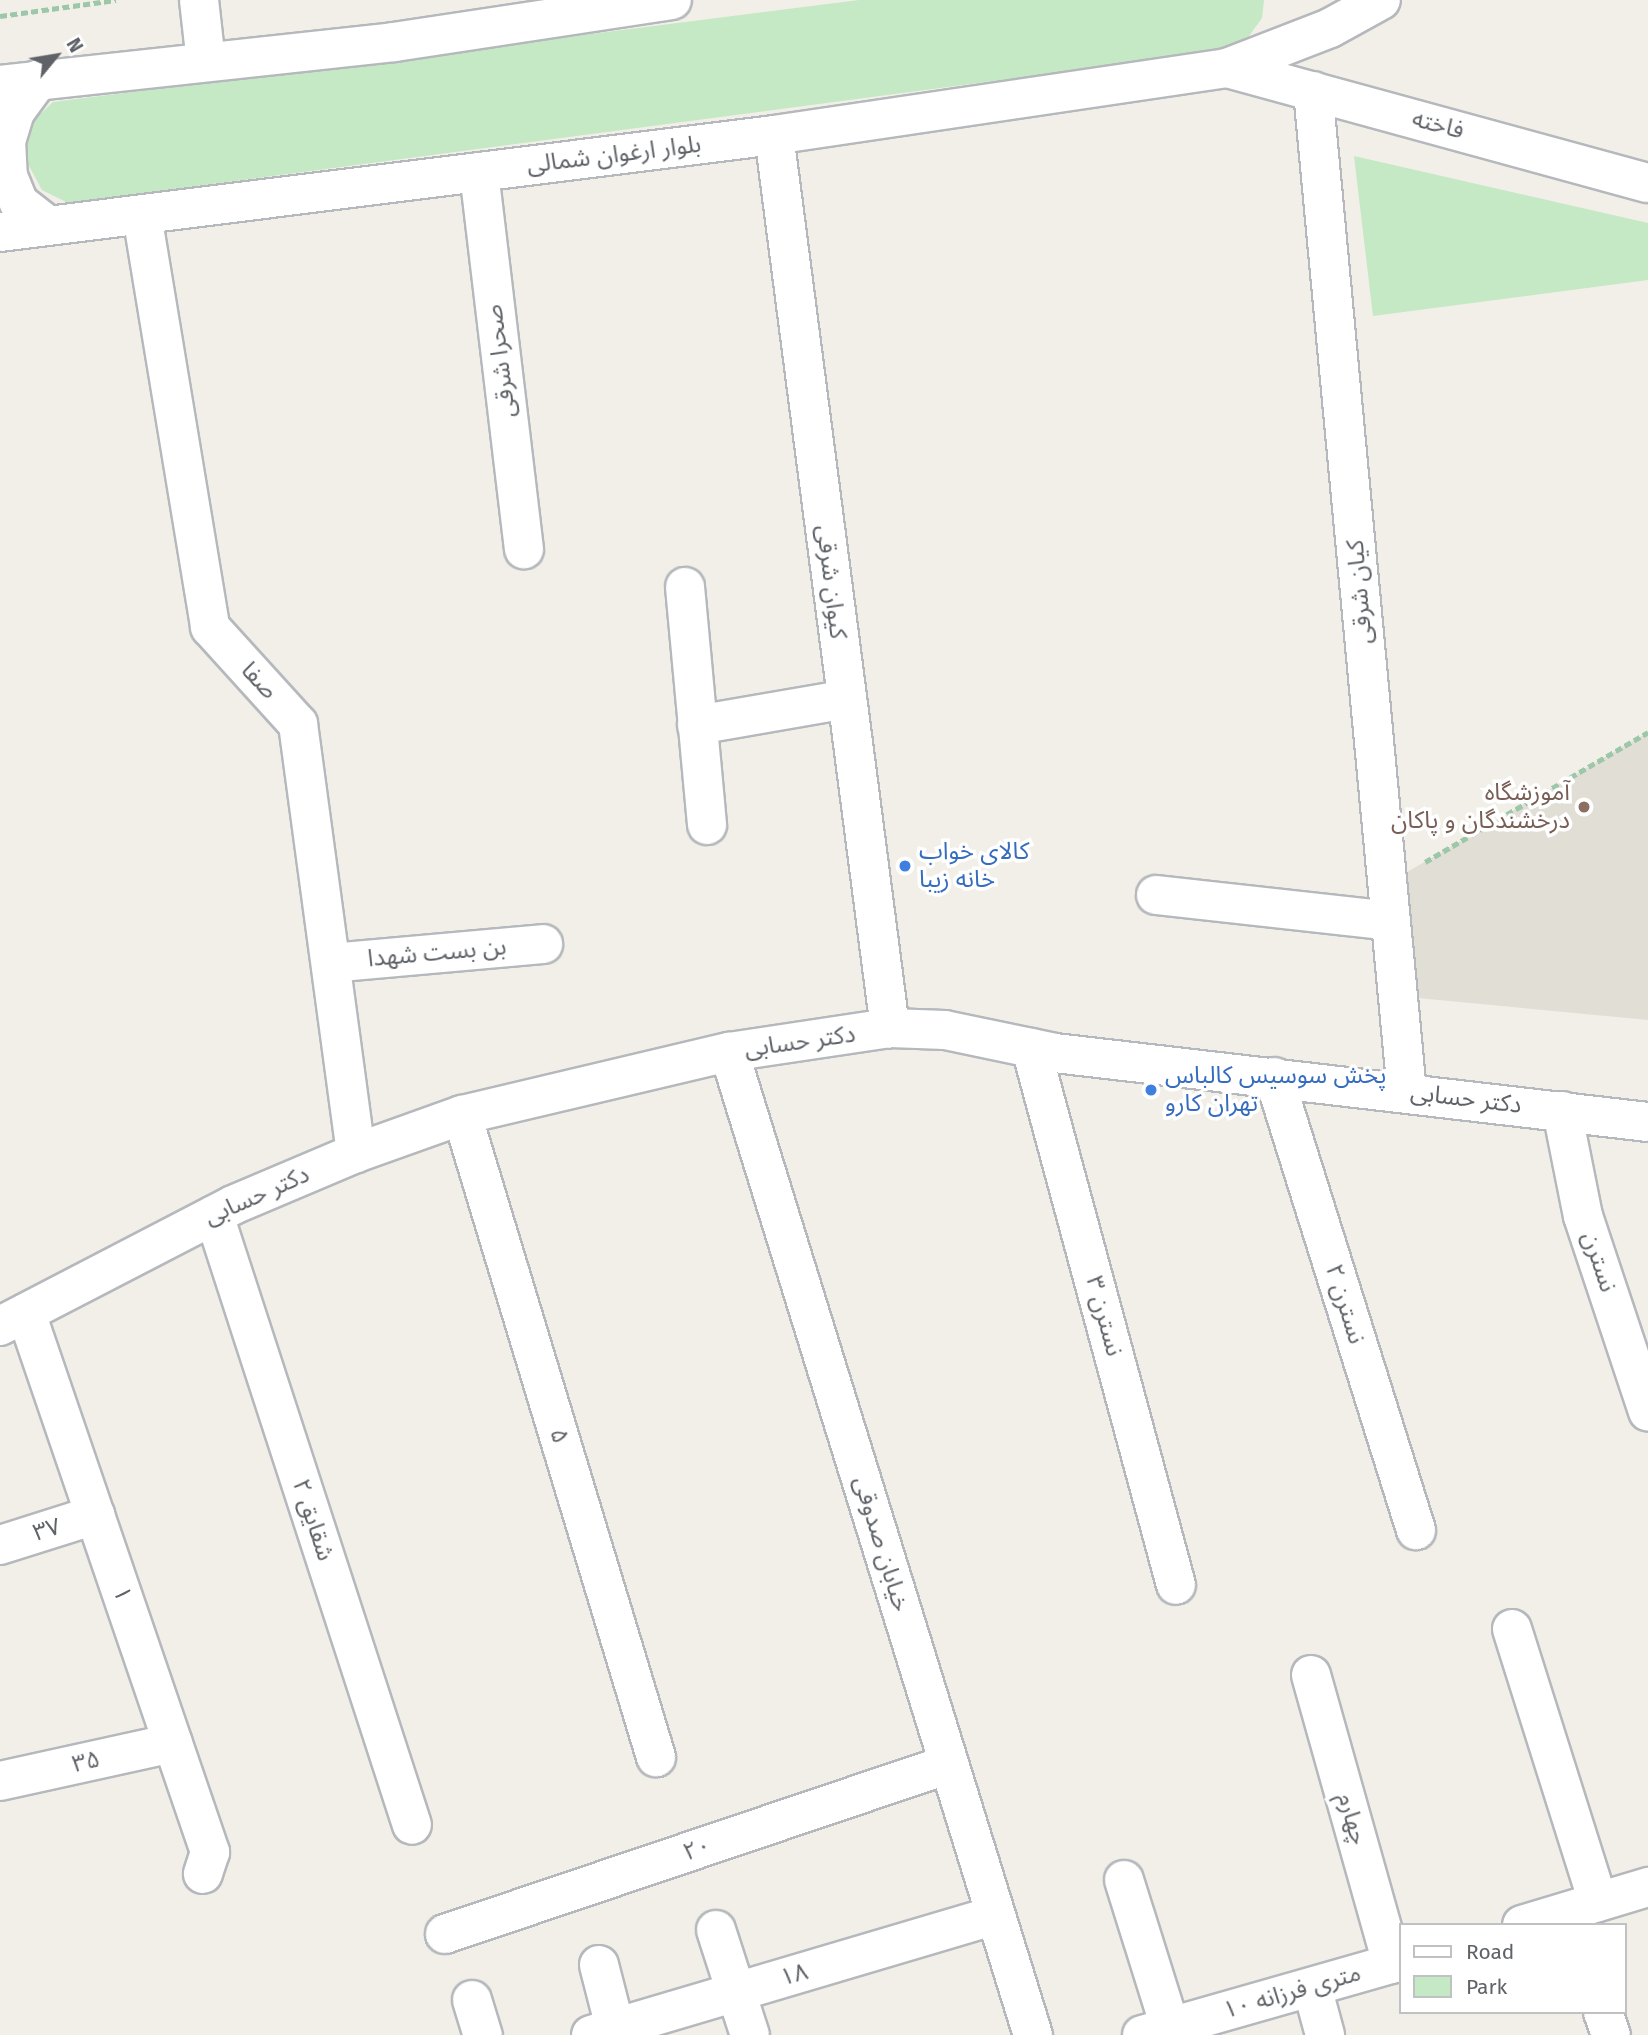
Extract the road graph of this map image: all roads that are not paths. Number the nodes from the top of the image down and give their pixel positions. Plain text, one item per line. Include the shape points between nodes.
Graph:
1 (199, 0) edge
2 (672, 0) edge
3 (1381, 0) edge
4 (206, 62) junction
5 (1227, 68) junction
6 (39, 79) junction
7 (0, 85) edge
8 (1313, 91) junction
9 (774, 135) junction
10 (479, 172) junction
11 (1648, 183) edge
12 (142, 215) junction
13 (48, 226) junction
14 (0, 233) edge
15 (524, 549) dead end
16 (685, 587) dead end
17 (846, 698) junction
18 (698, 724) junction
19 (707, 825) dead end
20 (1156, 895) dead end
21 (1390, 921) junction
22 (543, 944) dead end
23 (331, 963) junction
24 (890, 1028) junction
25 (1031, 1048) junction
26 (729, 1052) junction
27 (1274, 1077) junction
28 (1407, 1093) junction
29 (1562, 1111) junction
30 (463, 1115) junction
31 (1648, 1122) edge
32 (356, 1153) junction
33 (214, 1215) junction
34 (13, 1320) edge
35 (1648, 1411) edge
36 (95, 1515) junction
37 (1416, 1530) dead end
38 (0, 1545) edge
39 (1176, 1584) dead end
40 (1512, 1629) dead end
41 (1311, 1675) dead end
42 (173, 1743) junction
43 (656, 1757) dead end
44 (949, 1764) junction
45 (0, 1781) edge
46 (412, 1825) dead end
47 (203, 1874) dead end
48 (1124, 1880) dead end
49 (1648, 1887) edge
50 (1580, 1912) edge
51 (996, 1915) junction
52 (1531, 1923) edge
53 (716, 1930) dead end
54 (445, 1934) dead end
55 (1397, 1962) edge
56 (599, 1965) dead end
57 (1312, 1987) junction
58 (736, 1992) junction
59 (1604, 2014) edge
60 (1156, 2031) edge
61 (608, 2033) edge
62 (750, 2035) edge
63 (1033, 2035) edge
64 (1325, 2035) edge
65 (1611, 2035) edge

1 - 4 street
2 - 4 street via 394,42
3 - 5 street via 1330,28
4 - 6 street
5 - 8 street, فاخته
5 - 9 street, بلوار ارغوان شمالی
6 - 7 street
6 - 13 street via 15,112 6,141 8,176 19,203
8 - 11 street, فاخته
8 - 21 street, کیان شرقی
9 - 10 street, بلوار ارغوان شمالی
9 - 17 street, کیوان شرقی
10 - 12 street, بلوار ارغوان شمالی
10 - 15 street, صحرا شرقی
12 - 13 street, بلوار ارغوان شمالی
12 - 23 street, صفا via 210,627 298,724
13 - 14 street, بلوار ارغوان شمالی
16 - 18 street
17 - 18 street
17 - 24 street, کیوان شرقی
18 - 19 street
20 - 21 street
21 - 28 street, کیان شرقی
22 - 23 street, بن بست شهدا
23 - 32 street, صفا
24 - 25 street, دکتر حسابی via 945,1030
24 - 26 street, دکتر حسابی
25 - 27 street, دکتر حسابی
25 - 39 street, نسترن ۳
26 - 30 street, دکتر حسابی
26 - 44 street, خیابان صدوقی
27 - 28 street, دکتر حسابی
27 - 37 street, نسترن ۲
28 - 29 street, دکتر حسابی
29 - 31 street, دکتر حسابی
29 - 35 street, نسترن via 1583,1216
30 - 32 street, دکتر حسابی
30 - 43 street, ۵
32 - 33 street, دکتر حسابی
33 - 34 street, دکتر حسابی
33 - 46 street, شقایق ۲
34 - 36 street, ۱
36 - 38 street, ۳۷
36 - 42 street, ۱
40 - 50 street
41 - 55 street, چهارم
42 - 45 street, ۳۵
42 - 47 street, ۱ via 210,1852
44 - 51 street, خیابان صدوقی
44 - 54 street, ۲۰
48 - 60 street
49 - 50 street
50 - 52 street
51 - 58 street, ۱۸
51 - 63 street, خیابان صدوقی
53 - 58 street
55 - 57 street, ۱۰ متری فرزانه
56 - 61 street
57 - 60 street, ۱۰ متری فرزانه
57 - 64 street
58 - 61 street, ۱۸
58 - 62 street
59 - 65 street

